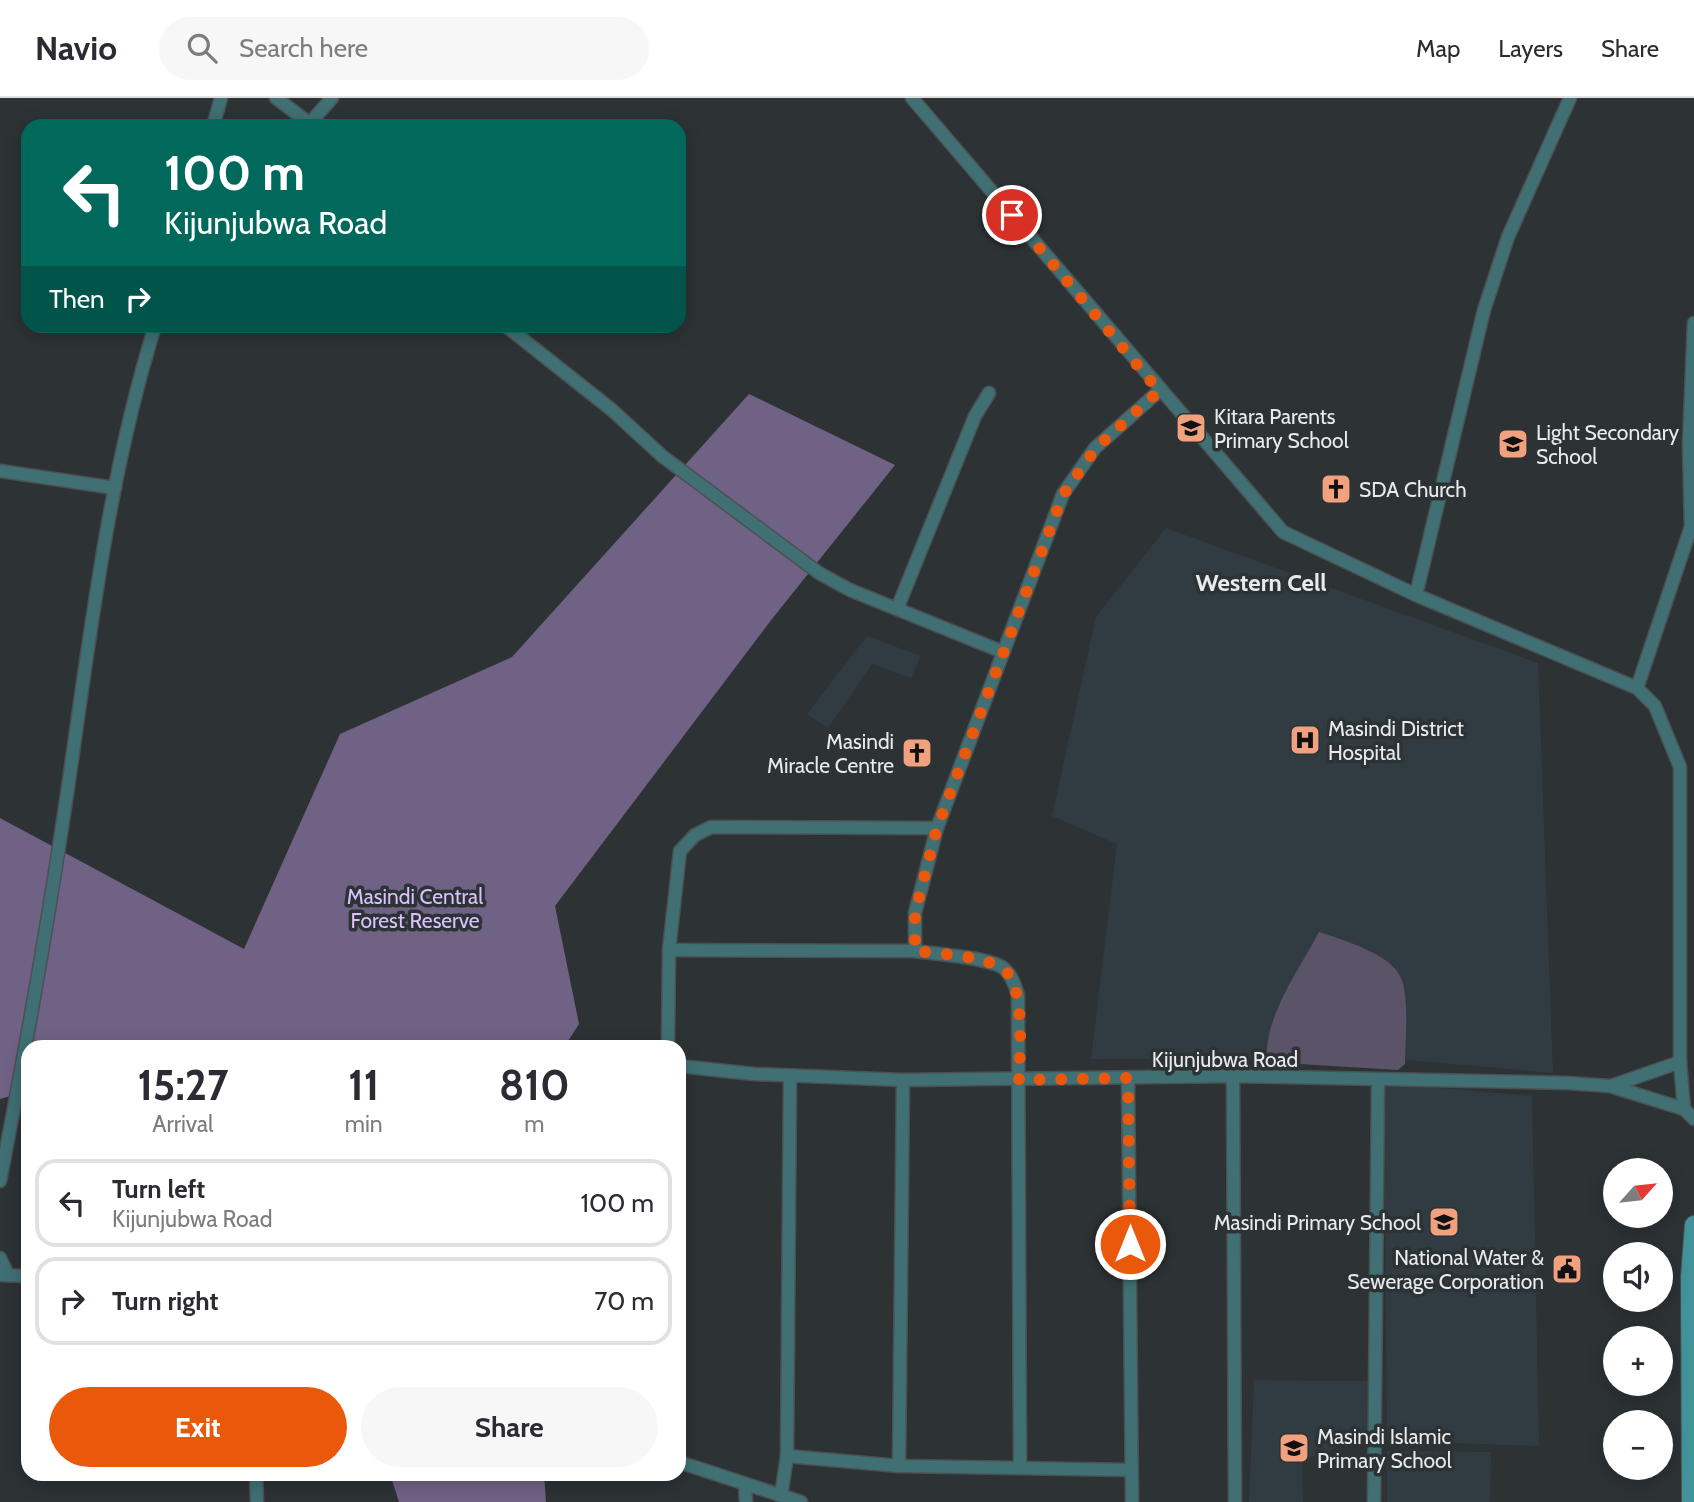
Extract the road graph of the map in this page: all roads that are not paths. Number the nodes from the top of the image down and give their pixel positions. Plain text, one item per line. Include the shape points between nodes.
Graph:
1 (221, 98) edge
2 (276, 98) edge
3 (332, 98) edge
4 (912, 98) edge
5 (1570, 98) edge
6 (215, 119) edge
7 (305, 119) edge
8 (316, 119) edge
9 (1694, 323) edge
10 (153, 333) edge
11 (515, 333) edge
12 (1159, 391) junction
13 (989, 393) dead end
14 (0, 471) edge
15 (115, 488) junction
16 (1693, 527) edge
17 (1416, 595) junction
18 (897, 609) junction
19 (1003, 652) junction
20 (1637, 688) junction
21 (937, 828) junction
22 (669, 950) junction
23 (915, 951) junction
24 (26, 1040) edge
25 (668, 1040) edge
26 (1680, 1062) junction
27 (21, 1065) edge
28 (686, 1067) edge
29 (790, 1076) junction
30 (1233, 1076) junction
31 (1128, 1078) junction
32 (903, 1080) junction
33 (1019, 1080) junction
34 (1378, 1081) junction
35 (1610, 1086) junction
36 (1684, 1109) junction
37 (1694, 1119) edge
38 (0, 1181) edge
39 (1694, 1224) edge
40 (0, 1258) edge
41 (4, 1275) edge
42 (1692, 1277) edge
43 (787, 1456) junction
44 (686, 1464) edge
45 (899, 1466) junction
46 (1020, 1466) junction
47 (1131, 1470) junction
48 (256, 1481) edge
49 (745, 1485) junction
50 (781, 1496) junction
51 (257, 1502) edge
52 (746, 1502) edge
53 (801, 1502) edge
54 (1132, 1502) edge
55 (1235, 1502) edge
56 (1374, 1502) edge
57 (1691, 1502) edge

1 - 6 street
2 - 7 street
3 - 8 street
4 - 12 street
5 - 17 street via 1508,237 1484,310
9 - 16 street via 1689,443
10 - 15 street
11 - 18 street via 662,456 787,552 850,590
12 - 17 street via 1283,533
12 - 19 street via 1096,448 1063,495
13 - 18 street via 975,416
14 - 15 street
15 - 24 street
16 - 20 street
17 - 20 street
18 - 19 street
19 - 21 street
20 - 26 street via 1655,706 1680,767
21 - 22 street via 711,827 680,851
21 - 23 street via 915,913
22 - 23 street
22 - 25 street
23 - 33 street via 1002,967 1013,979 1018,995
26 - 35 street
26 - 36 street
27 - 38 street
28 - 29 street, Kijunjubwa Road
29 - 32 street, Kijunjubwa Road
29 - 43 street
30 - 31 street, Kijunjubwa Road
30 - 34 street, Kijunjubwa Road
30 - 55 street
31 - 33 street, Kijunjubwa Road
31 - 47 street
32 - 33 street, Kijunjubwa Road
32 - 45 street
33 - 46 street
34 - 35 street, Kijunjubwa Road
34 - 56 street
35 - 36 street, Kijunjubwa Road
36 - 37 street
39 - 42 main road
40 - 41 street
42 - 57 main road
43 - 45 street
43 - 50 street
44 - 49 street
45 - 46 street
46 - 47 street
47 - 54 street
48 - 51 street
49 - 50 street
49 - 52 street
50 - 53 street

